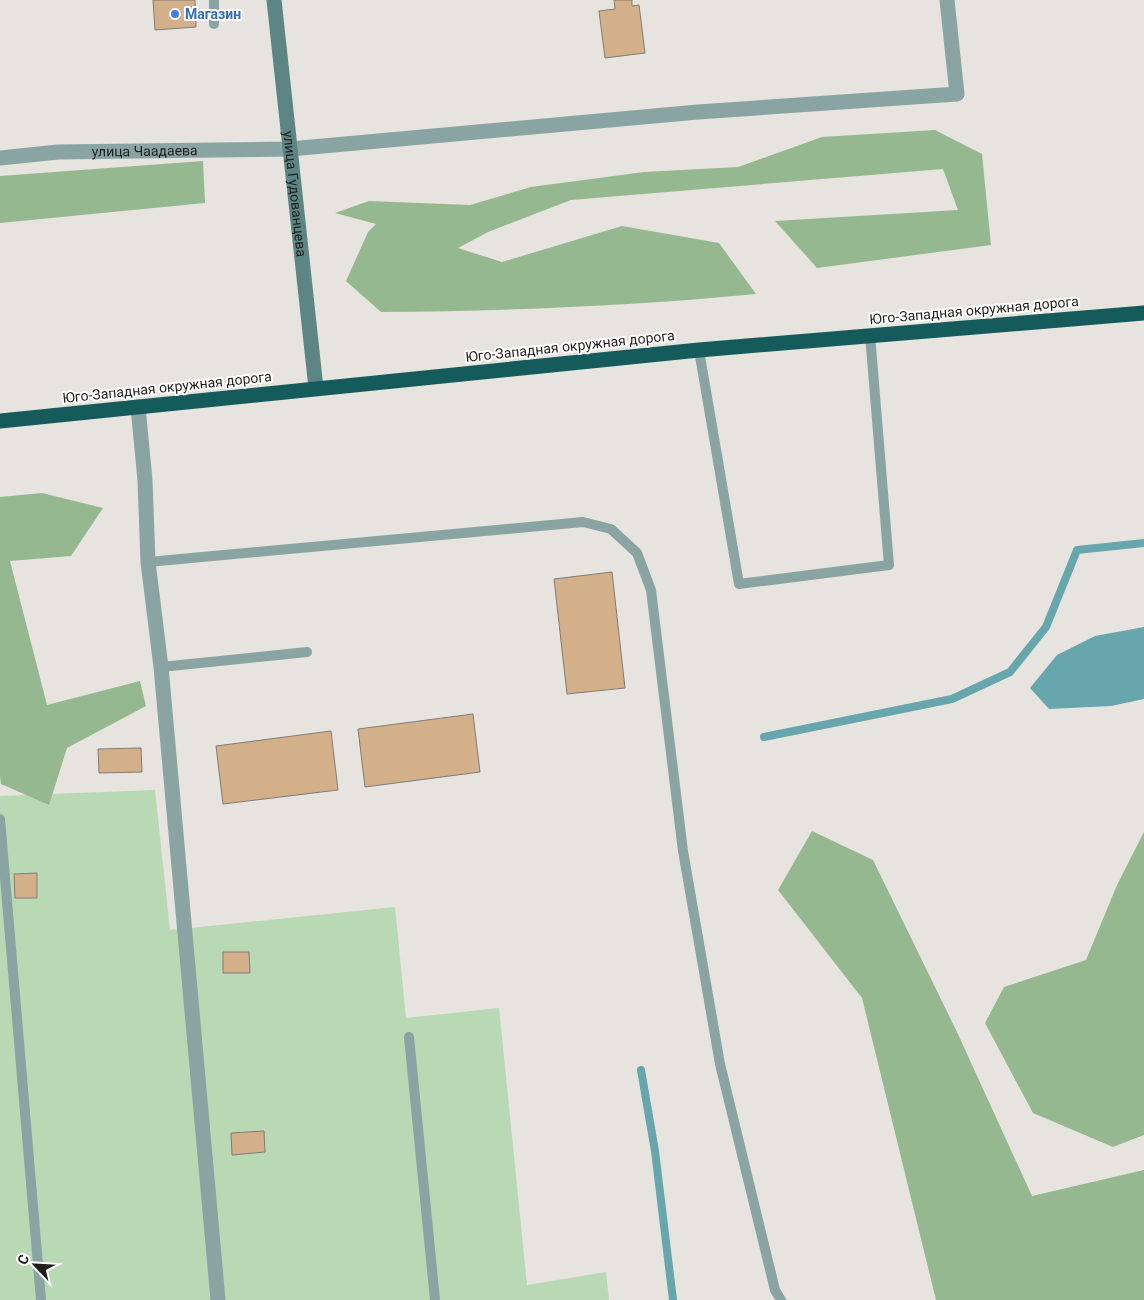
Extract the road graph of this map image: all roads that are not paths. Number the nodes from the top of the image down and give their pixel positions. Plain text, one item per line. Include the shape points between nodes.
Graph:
1 (214, 0) edge
2 (274, 0) edge
3 (947, 0) edge
4 (214, 24) dead end
5 (290, 149) junction
6 (0, 158) edge
7 (1144, 313) edge
8 (870, 335) junction
9 (699, 350) junction
10 (316, 388) junction
11 (138, 407) junction
12 (0, 421) edge
13 (148, 562) junction
14 (307, 652) dead end
15 (161, 667) junction
16 (0, 819) edge
17 (409, 1037) dead end
18 (42, 1300) edge
19 (218, 1300) edge
20 (435, 1300) edge
21 (781, 1300) edge

1 - 4 lane
2 - 5 street, улица Гудованцева
3 - 5 street, улица Чаадаева via 957,94 698,112
5 - 6 street, улица Чаадаева via 58,152
5 - 10 street, улица Гудованцева
7 - 8 highway, Юго-Западная окружная дорога
8 - 9 highway, Юго-Западная окружная дорога
8 - 9 lane via 889,565 739,584
9 - 10 highway, Юго-Западная окружная дорога
10 - 11 highway, Юго-Западная окружная дорога
11 - 12 highway, Юго-Западная окружная дорога
11 - 13 street
13 - 15 street
13 - 21 lane via 583,522 612,529 637,553 651,590 683,851 720,1064 775,1290
14 - 15 lane
15 - 19 street
16 - 18 lane
17 - 20 lane

